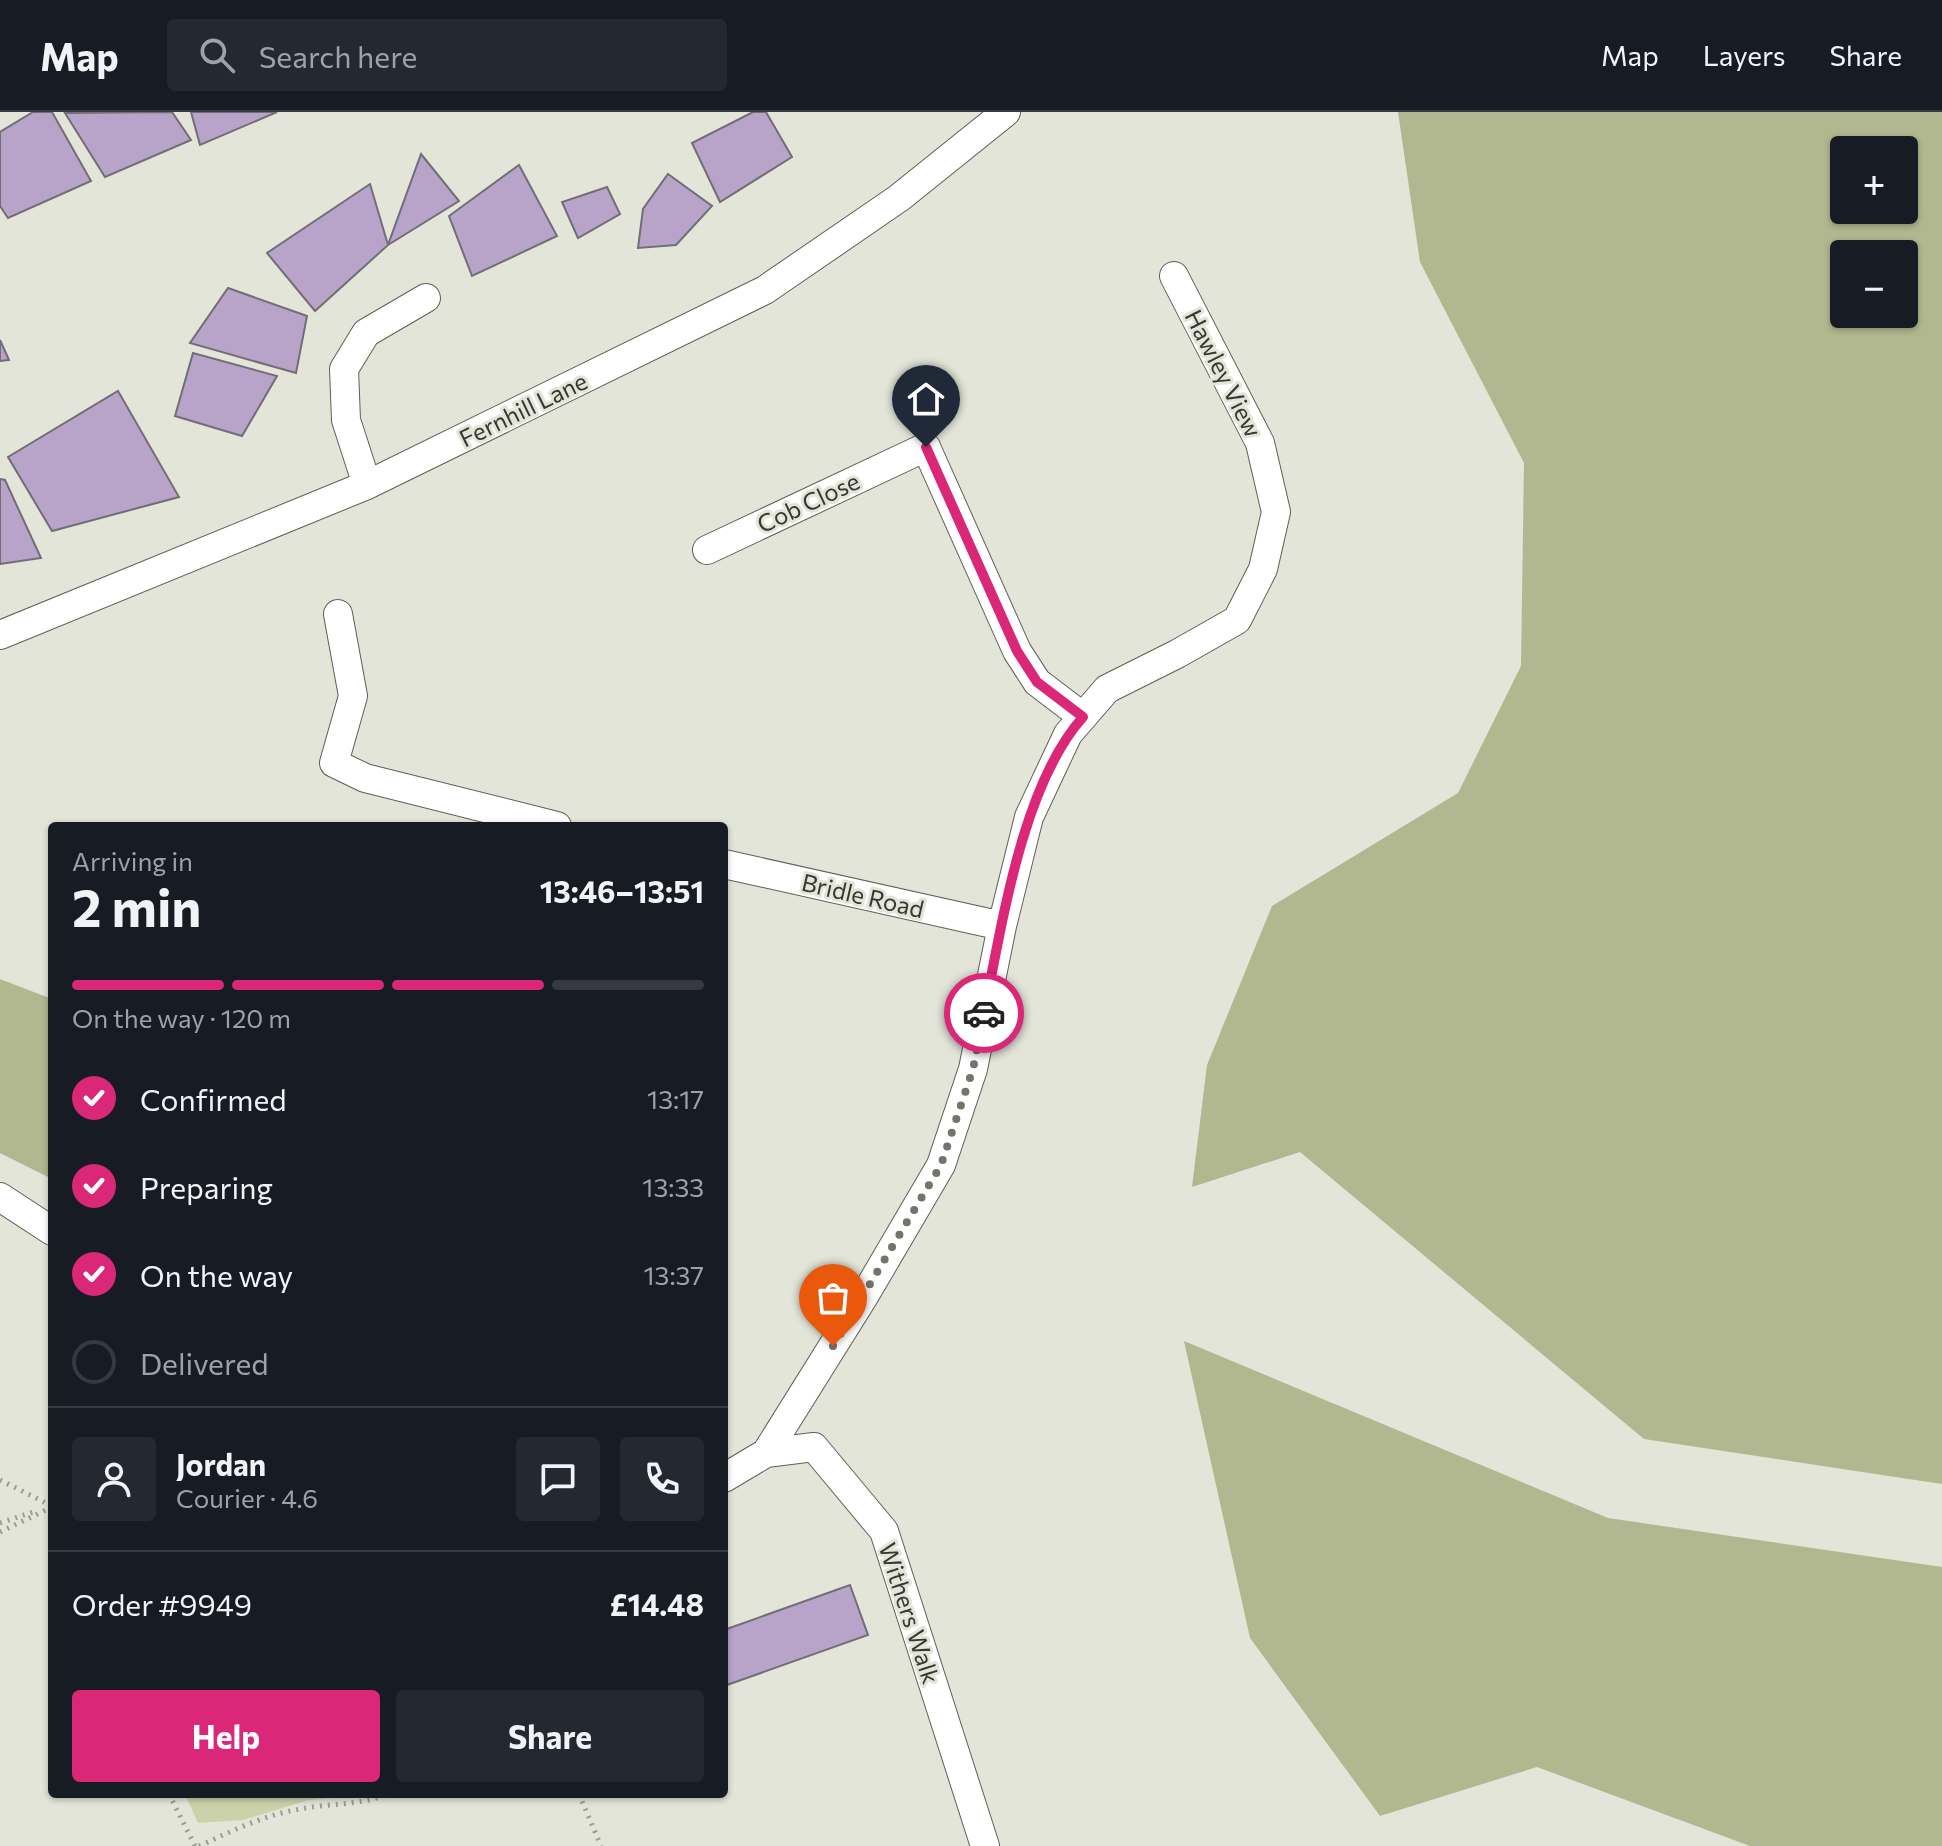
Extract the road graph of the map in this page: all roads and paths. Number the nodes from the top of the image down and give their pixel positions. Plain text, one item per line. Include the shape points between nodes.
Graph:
1 (1006, 112) edge
2 (1174, 276) dead end
3 (426, 298) dead end
4 (367, 485) junction
5 (707, 550) dead end
6 (338, 614) dead end
7 (0, 635) edge
8 (1083, 717) junction
9 (496, 819) edge
10 (522, 822) edge
11 (728, 865) edge
12 (1002, 926) junction
13 (0, 1197) edge
14 (48, 1228) edge
15 (766, 1453) junction
16 (728, 1476) edge
17 (0, 1480) edge
18 (48, 1504) edge
19 (48, 1507) edge
20 (48, 1508) edge
21 (0, 1523) edge
22 (0, 1532) edge
23 (171, 1798) edge
24 (379, 1798) edge
25 (581, 1798) edge
26 (197, 1846) edge
27 (601, 1846) edge
28 (985, 1846) edge

1 - 4 street, Fernhill Lane via 899,198 765,290
2 - 8 street, Hawley View via 1260,443 1276,512 1263,569 1237,620 1107,689
3 - 4 street via 366,333 344,369 346,420
4 - 7 street, Fernhill Lane
5 - 8 street, Cob Close via 926,447 1017,651 1037,682
6 - 9 street via 353,696 334,763 365,778
8 - 12 street, Hawley View via 1068,734 1029,817
9 - 10 street
11 - 12 street, Bridle Road
12 - 15 street, Hawley View via 973,1069 941,1165
13 - 14 street
15 - 16 street, Hawley View
15 - 28 street, Withers Walk via 814,1447 884,1531
17 - 18 path
19 - 21 path
20 - 22 path
23 - 26 path
24 - 26 path via 294,1810
25 - 27 path

